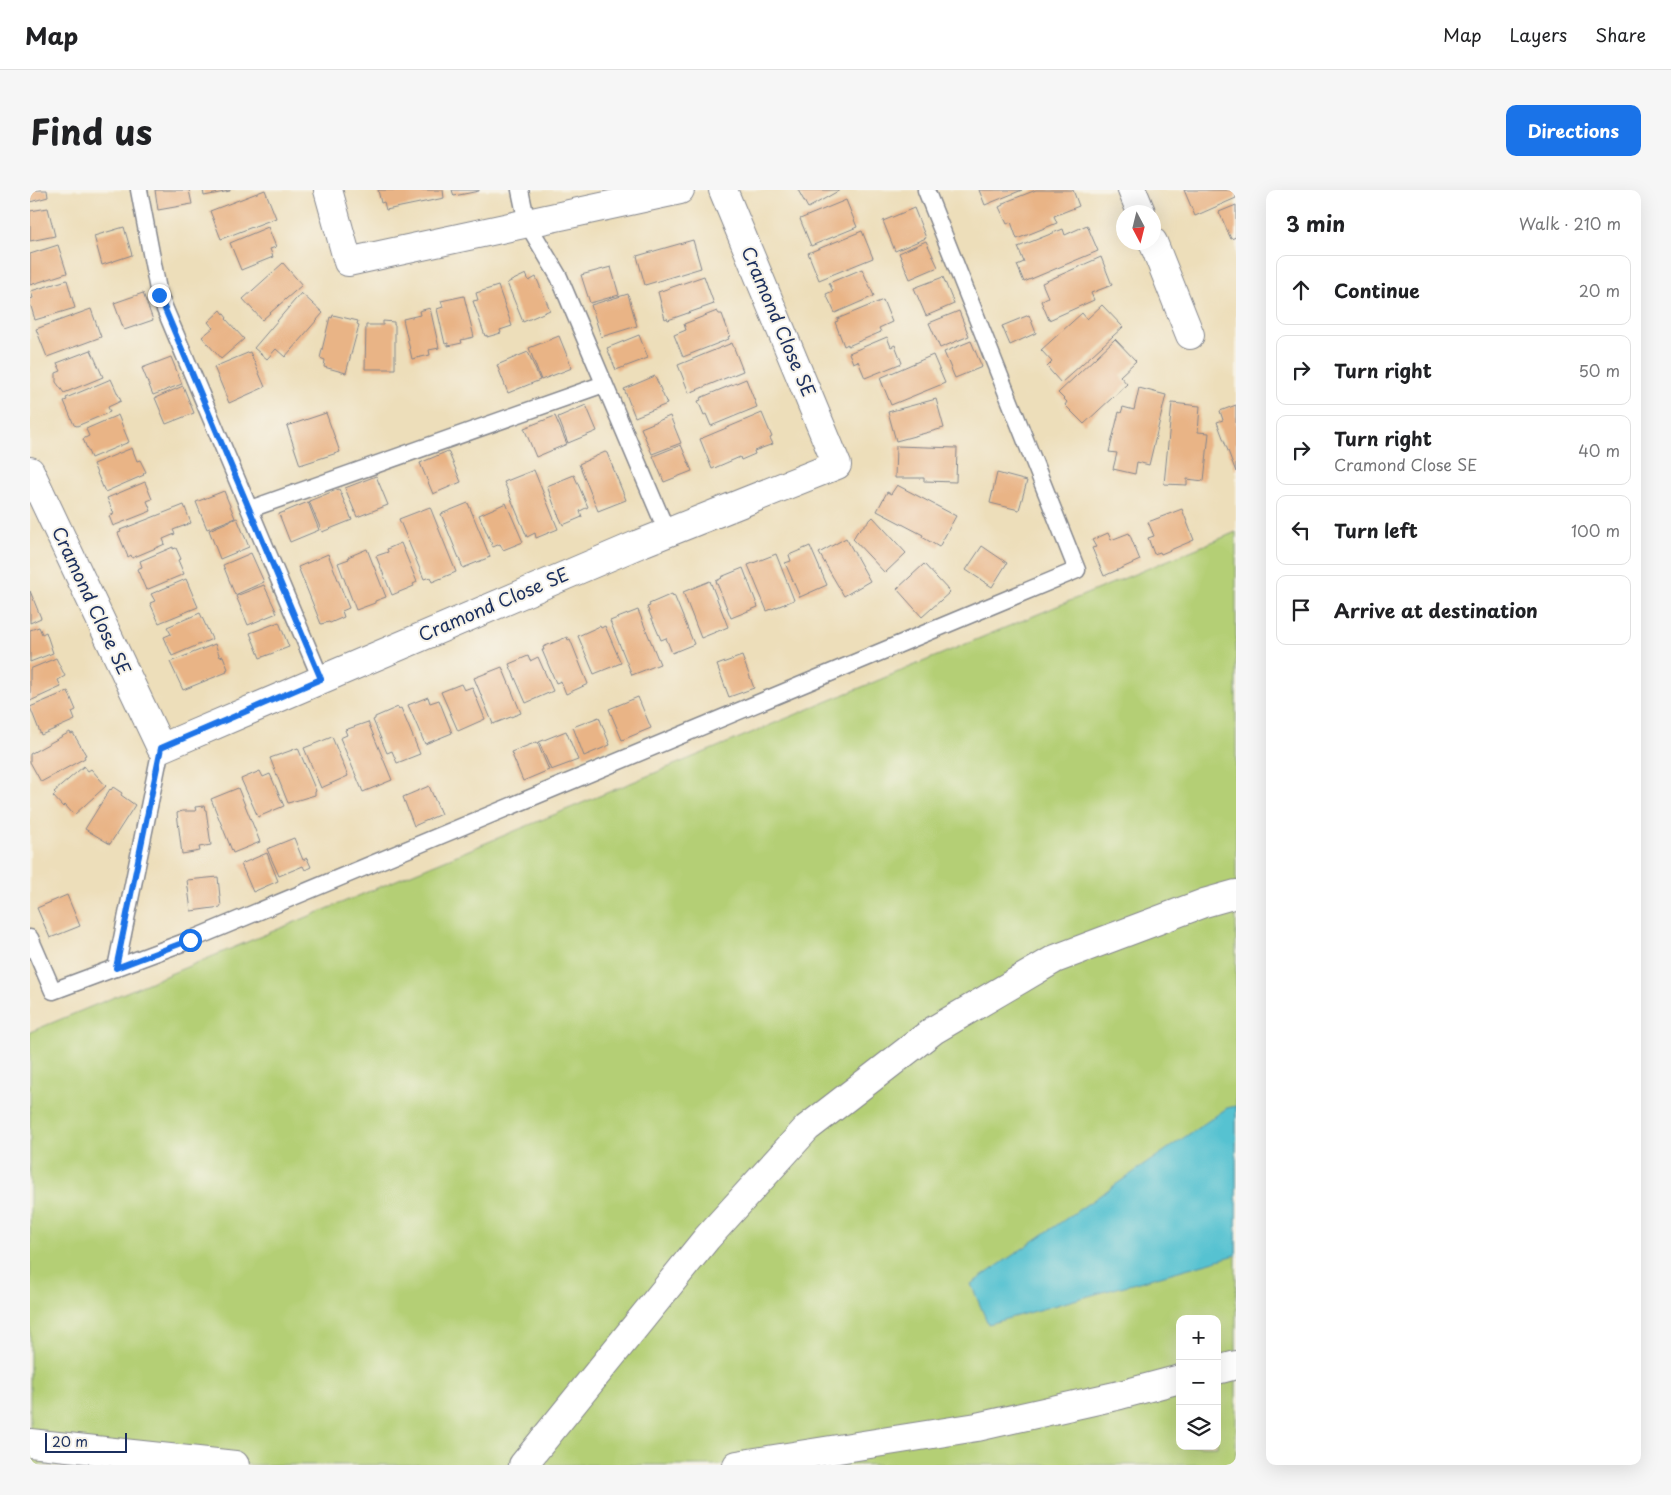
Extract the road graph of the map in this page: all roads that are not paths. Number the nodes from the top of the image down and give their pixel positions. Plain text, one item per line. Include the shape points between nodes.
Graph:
1 (139, 190) edge
2 (328, 190) edge
3 (520, 190) edge
4 (680, 190) edge
5 (723, 190) edge
6 (926, 190) edge
7 (1132, 190) edge
8 (1138, 205) edge
9 (527, 223) junction
10 (1156, 250) edge
11 (1190, 335) dead end
12 (604, 384) junction
13 (30, 472) edge
14 (250, 509) junction
15 (667, 532) junction
16 (321, 679) junction
17 (161, 748) junction
18 (1236, 894) edge
19 (30, 938) edge
20 (116, 968) junction
21 (1236, 1365) edge
22 (1221, 1369) edge
23 (1176, 1380) edge
24 (30, 1444) edge
25 (235, 1465) edge
26 (523, 1465) edge
27 (737, 1465) edge

1 - 14 lane via 159,295
2 - 9 main road via 348,262
3 - 9 lane
4 - 9 main road
5 - 15 main road, Cramond Close SE via 837,465
6 - 20 lane via 1077,570 200,936
7 - 8 main road
9 - 12 lane via 559,277
10 - 11 main road
12 - 14 lane
12 - 15 lane
13 - 17 main road, Cramond Close SE
14 - 16 lane
15 - 16 main road, Cramond Close SE
16 - 17 main road, Cramond Close SE
17 - 20 lane
18 - 26 main road via 1204,903 1055,960 934,1030 807,1128 707,1238
19 - 20 lane via 53,991
21 - 22 main road
23 - 27 main road via 977,1427
24 - 25 main road

